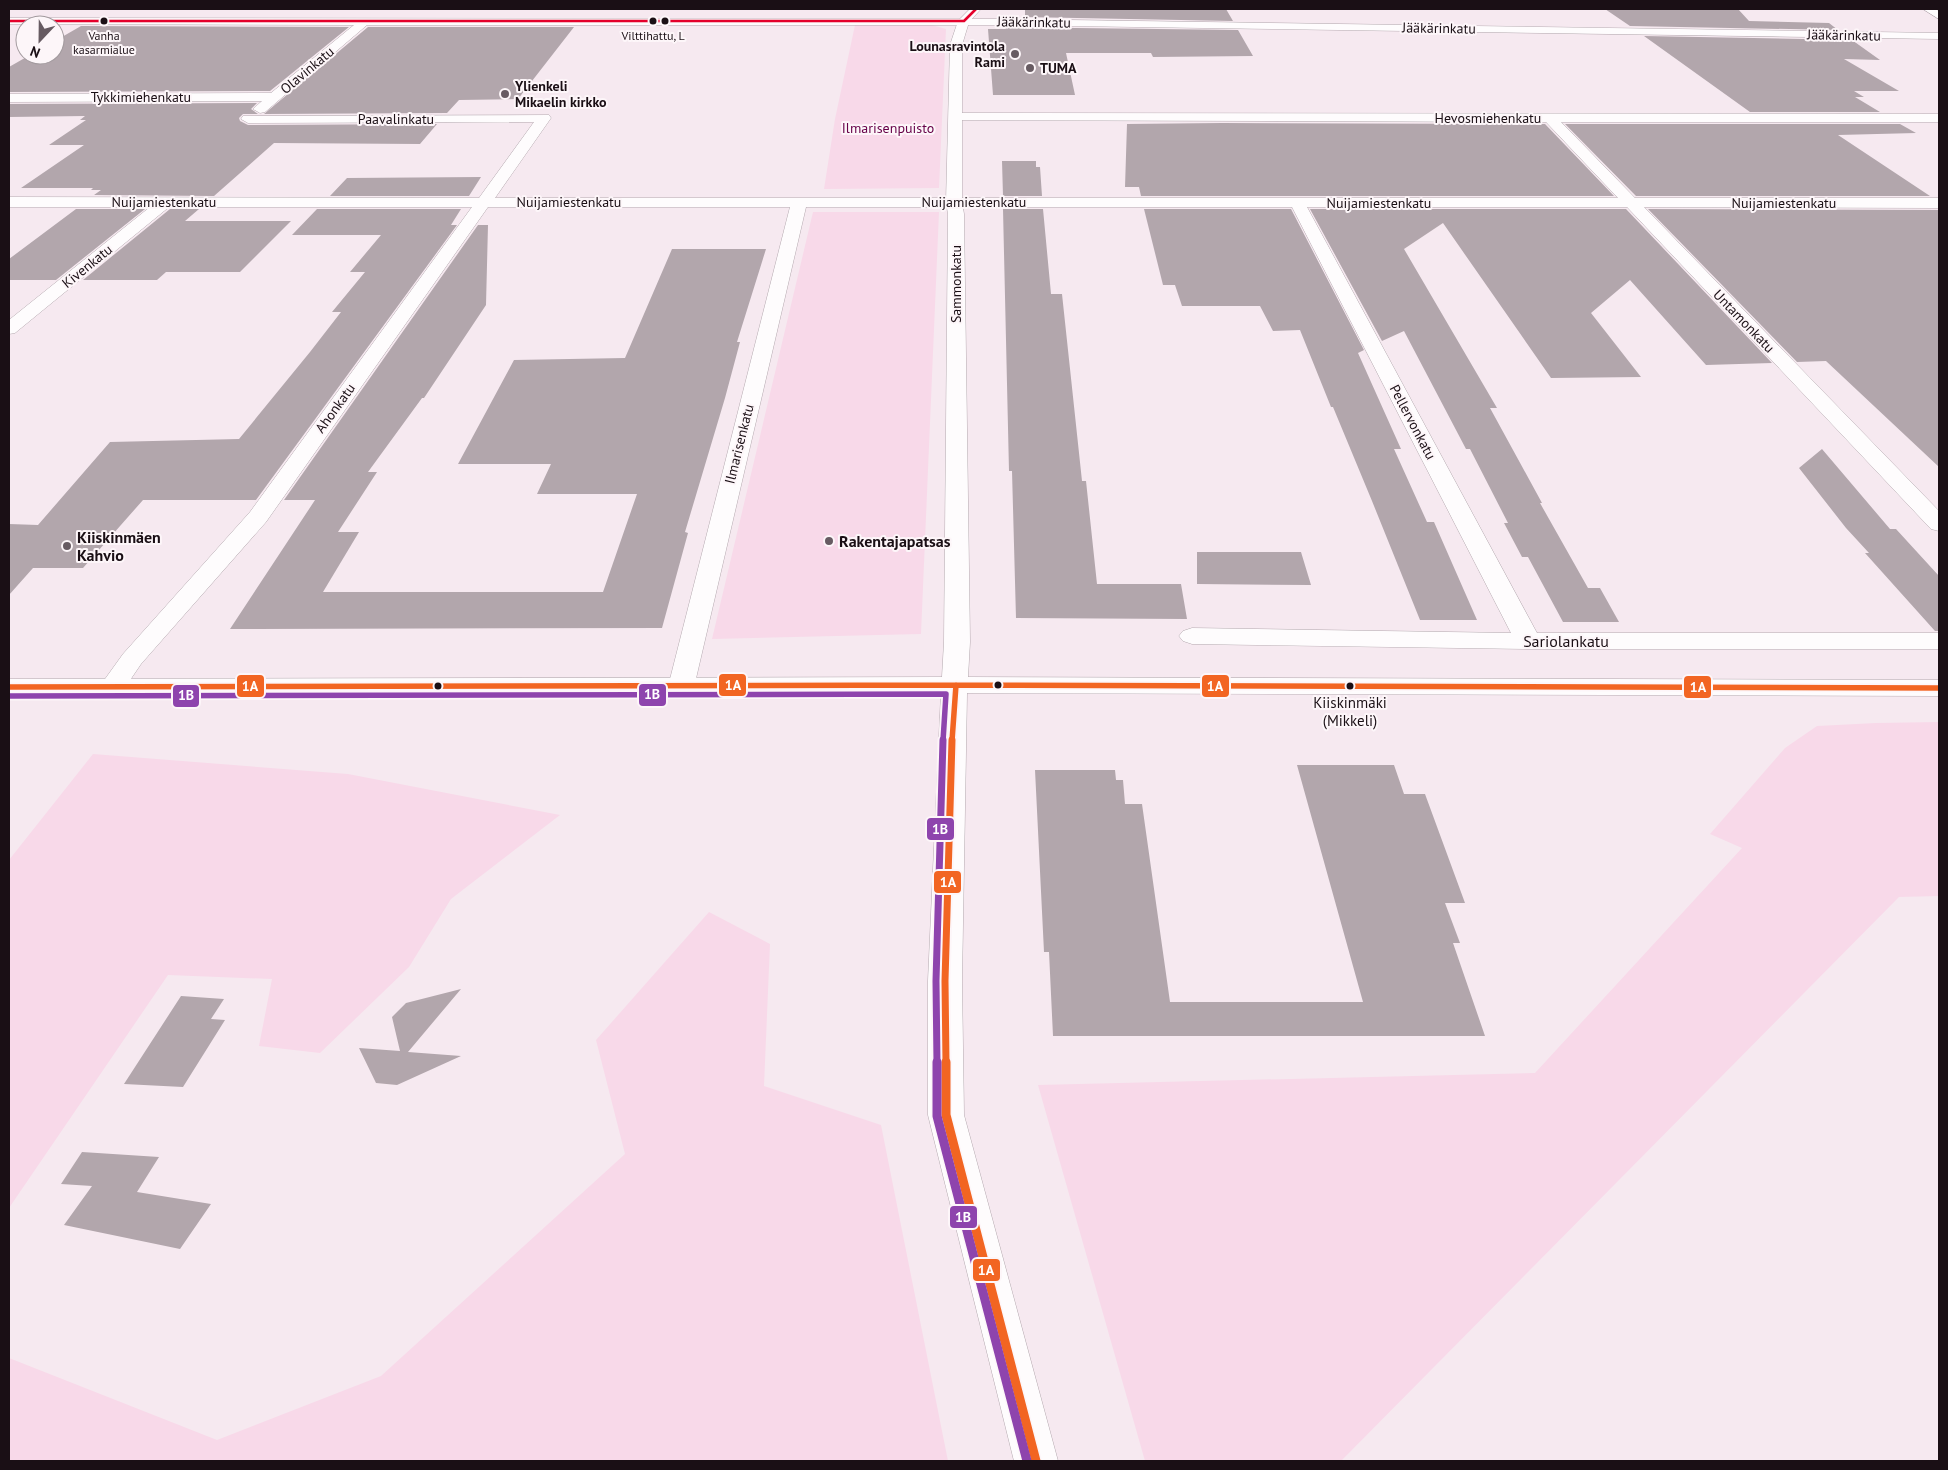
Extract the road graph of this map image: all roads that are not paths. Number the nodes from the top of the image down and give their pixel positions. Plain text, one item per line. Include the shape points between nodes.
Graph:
1 (277, 9) edge
2 (734, 9) edge
3 (1928, 9) edge
4 (471, 14) edge
5 (970, 15) edge
6 (1939, 16) edge
7 (260, 20) junction
8 (728, 20) junction
9 (9, 21) edge
10 (366, 21) junction
11 (1939, 36) edge
12 (274, 97) junction
13 (9, 98) edge
14 (544, 118) joint
15 (957, 118) junction
16 (1550, 118) junction
17 (1939, 118) edge
18 (248, 119) joint
19 (9, 202) edge
20 (165, 202) junction
21 (483, 202) junction
22 (799, 202) junction
23 (954, 202) junction
24 (1297, 203) junction
25 (1939, 203) edge
26 (1631, 204) junction
27 (9, 329) edge
28 (1939, 524) edge
29 (1192, 636) dead end
30 (1528, 640) junction
31 (1939, 641) edge
32 (956, 685) junction
33 (113, 686) junction
34 (9, 687) edge
35 (681, 687) junction
36 (1939, 688) edge
37 (1036, 1461) edge

1 - 7 street
2 - 8 street
3 - 6 street
4 - 8 street, Jääkärinkatu
4 - 10 street, Jääkärinkatu
5 - 8 street, Jääkärinkatu
5 - 11 street, Jääkärinkatu
5 - 15 street, Sammonkatu via 956,45
7 - 9 street, Jääkärinkatu
7 - 10 street, Jääkärinkatu
10 - 12 street, Olavinkatu
12 - 13 street, Tykkimiehenkatu
12 - 18 street, Olavinkatu
14 - 18 street, Paavalinkatu
14 - 21 street, Ahonkatu
15 - 16 street, Hevosmiehenkatu
15 - 23 street, Sammonkatu
16 - 17 street, Hevosmiehenkatu
16 - 26 street, Untamonkatu
19 - 20 street, Nuijamiestenkatu
20 - 21 street, Nuijamiestenkatu
20 - 27 street, Kivenkatu
21 - 22 street, Nuijamiestenkatu
21 - 33 street, Ahonkatu via 258,517 132,659
22 - 23 street, Nuijamiestenkatu
22 - 35 street, Ilmarisenkatu
23 - 24 street, Nuijamiestenkatu
23 - 32 street, Sammonkatu
24 - 26 street, Nuijamiestenkatu
24 - 30 street, Pellervonkatu
25 - 26 street, Nuijamiestenkatu
26 - 28 street, Untamonkatu
29 - 30 street, Sariolankatu
30 - 31 street, Sariolankatu
32 - 35 street
32 - 36 street
32 - 37 street, Sammonkatu via 945,981 946,1115
33 - 34 street
33 - 35 street

